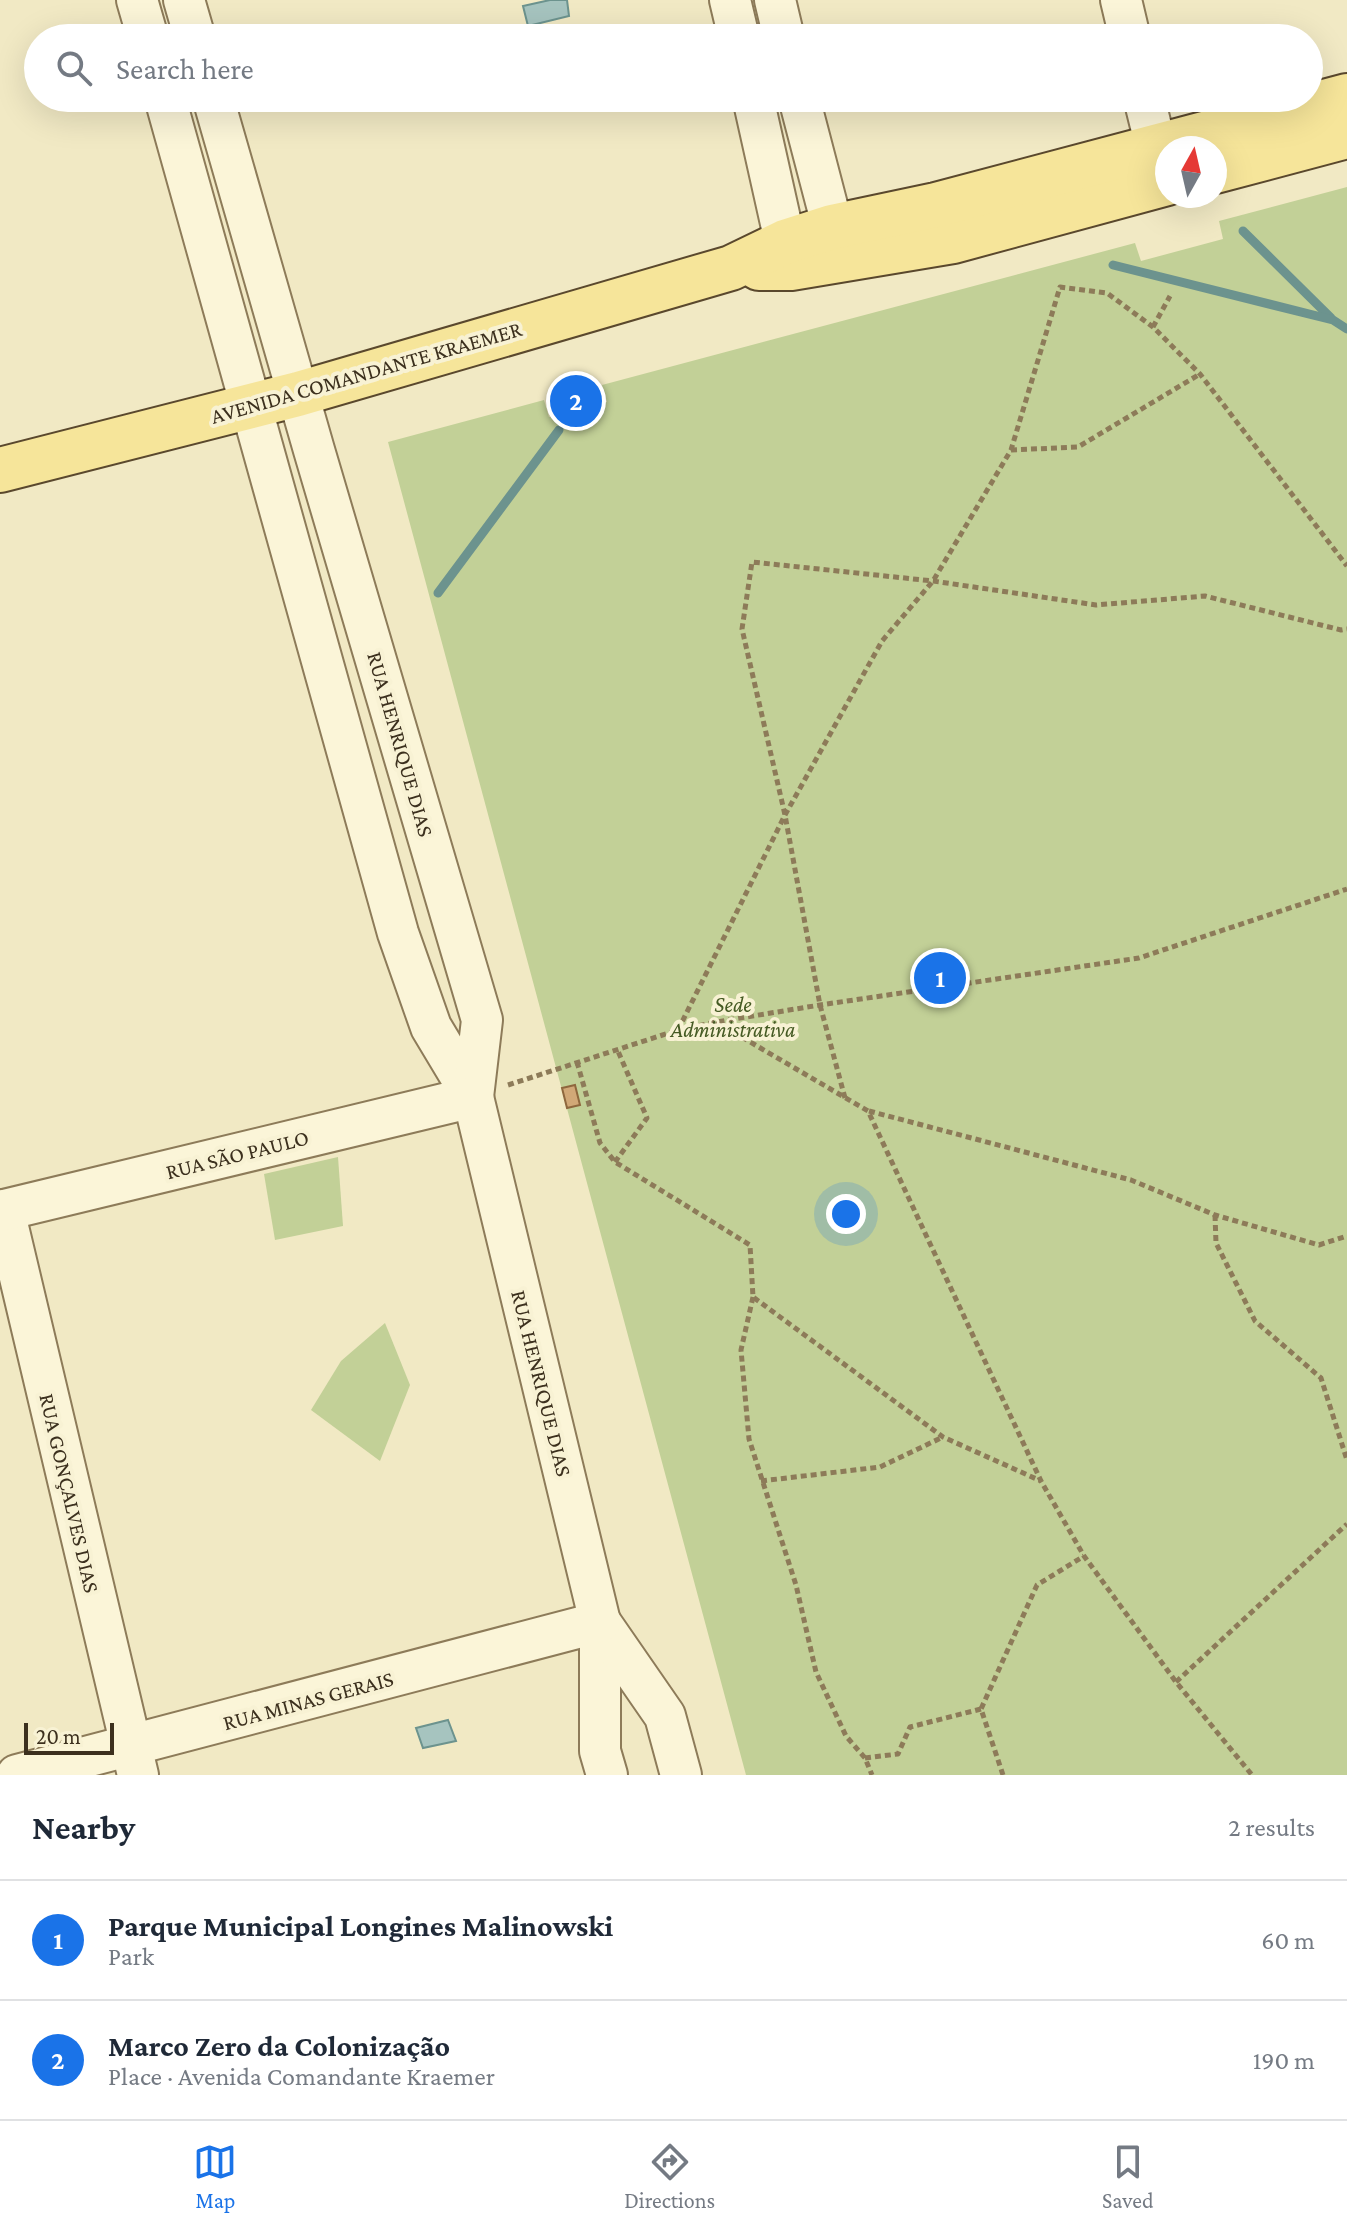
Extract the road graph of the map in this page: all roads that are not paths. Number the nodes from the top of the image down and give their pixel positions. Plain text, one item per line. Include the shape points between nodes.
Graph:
1 (137, 0) edge
2 (184, 0) edge
3 (775, 0) edge
4 (1121, 0) edge
5 (144, 24) edge
6 (191, 24) edge
7 (781, 24) edge
8 (1127, 24) edge
9 (1347, 96) edge
10 (1323, 106) edge
11 (169, 112) edge
12 (217, 112) edge
13 (756, 112) edge
14 (803, 112) edge
15 (1147, 112) edge
16 (1308, 112) edge
17 (1347, 136) edge
18 (1155, 143) edge
19 (1227, 145) edge
20 (1227, 168) edge
21 (1155, 172) edge
22 (836, 243) junction
23 (788, 255) junction
24 (298, 394) junction
25 (250, 405) junction
26 (0, 470) edge
27 (473, 1097) junction
28 (2, 1210) edge
29 (600, 1622) junction
30 (134, 1761) edge
31 (17, 1775) edge
32 (607, 1775) edge
33 (681, 1775) edge

1 - 5 street
2 - 6 street
3 - 7 street
4 - 8 street
9 - 10 main road, AVENIDA COMANDANTE KRAEMER
11 - 25 street, RUA HENRIQUE DIAS
12 - 24 street, RUA HENRIQUE DIAS
13 - 23 street
14 - 22 street
15 - 18 street
16 - 19 main road, AVENIDA COMANDANTE KRAEMER
17 - 20 main road
21 - 22 main road, AVENIDA COMANDANTE KRAEMER via 936,205
22 - 23 main road, AVENIDA COMANDANTE KRAEMER
23 - 24 main road, AVENIDA COMANDANTE KRAEMER
24 - 25 main road, AVENIDA COMANDANTE KRAEMER
24 - 27 street, RUA HENRIQUE DIAS via 482,1020
25 - 26 main road, AVENIDA COMANDANTE KRAEMER
25 - 27 street, RUA HENRIQUE DIAS via 398,933 431,1027
27 - 28 street, RUA SÃO PAULO
27 - 29 street, RUA HENRIQUE DIAS
28 - 30 street, RUA GONÇALVES DIAS
29 - 30 street, RUA MINAS GERAIS
29 - 32 street, RUA HENRIQUE DIAS via 600,1751
29 - 33 street, RUA HENRIQUE DIAS via 665,1716
30 - 31 street, RUA MINAS GERAIS

